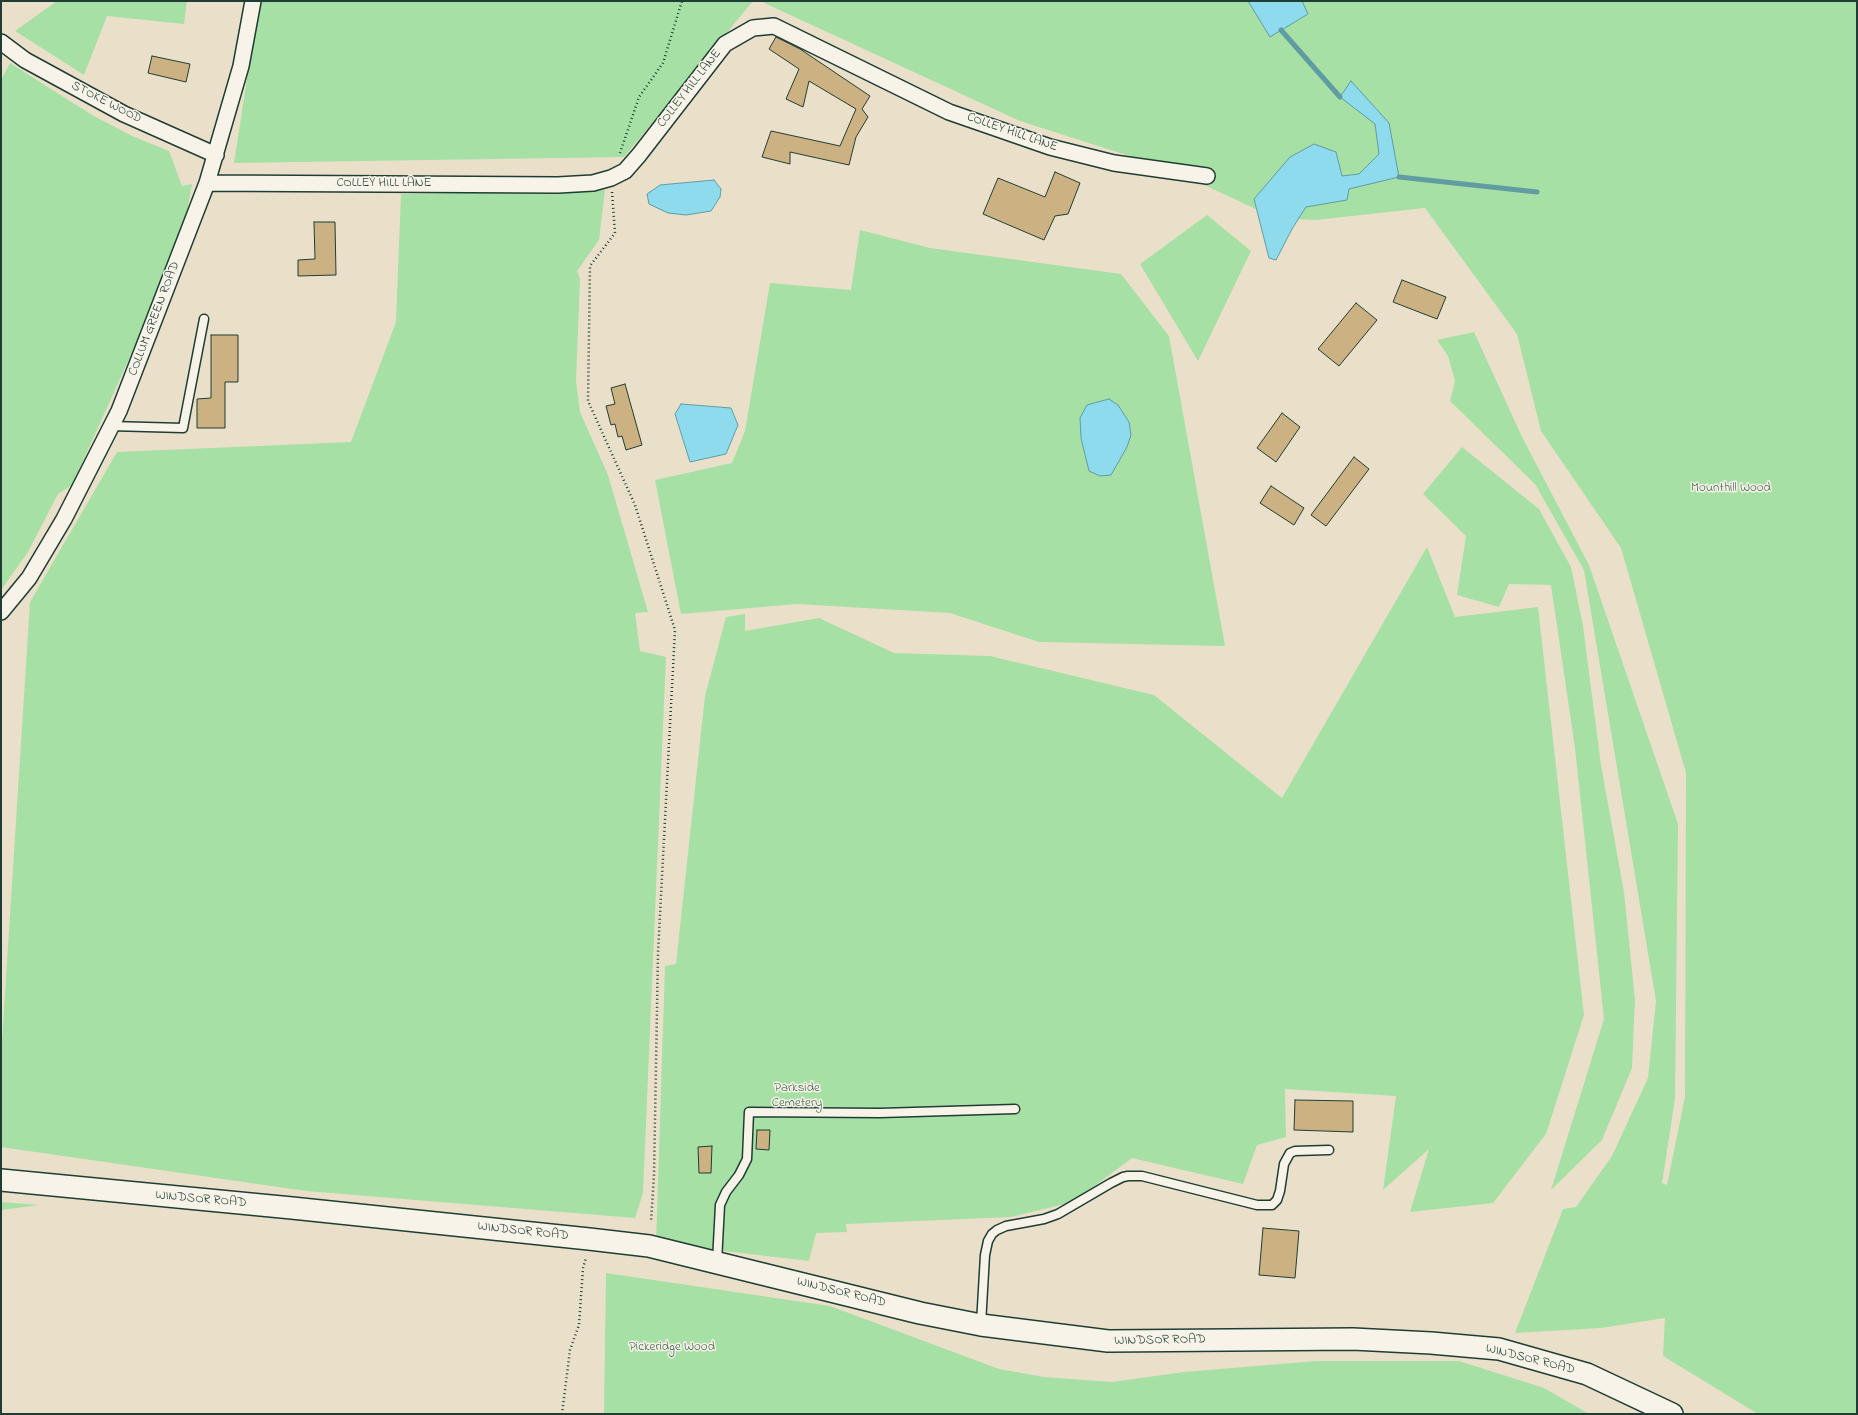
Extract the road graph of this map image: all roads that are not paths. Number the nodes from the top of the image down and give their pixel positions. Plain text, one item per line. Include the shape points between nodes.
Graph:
1 (252, 1) edge
2 (1, 42) edge
3 (216, 155) junction
4 (1207, 176) dead end
5 (207, 183) junction
6 (204, 319) dead end
7 (110, 426) junction
8 (1, 612) edge
9 (1015, 1109) dead end
10 (1329, 1150) dead end
11 (1, 1180) edge
12 (717, 1262) junction
13 (980, 1325) junction
14 (1672, 1414) edge

1 - 3 street, COLLUM GREEN ROAD via 240,66
2 - 3 street, STOKE WOOD via 25,60 118,110
3 - 5 street, COLLUM GREEN ROAD
4 - 5 street, COLLEY HILL LANE via 1114,163 1050,147 949,112 774,26 753,28 725,44 625,171 594,183
5 - 7 street, COLLUM GREEN ROAD
6 - 7 lane via 183,428
7 - 8 street, COLLUM GREEN ROAD via 64,519 29,578
9 - 12 lane via 880,1113 749,1112 748,1159 720,1204
10 - 13 lane via 1294,1151 1290,1154 1284,1164 1277,1200 1272,1205 1257,1206 1142,1176 1128,1176 1058,1214 997,1230 988,1241 985,1255
11 - 12 main road, WINDSOR ROAD via 589,1239 649,1246
12 - 13 main road, WINDSOR ROAD via 920,1313
13 - 14 main road, WINDSOR ROAD via 1108,1341 1353,1339 1498,1349 1587,1374

